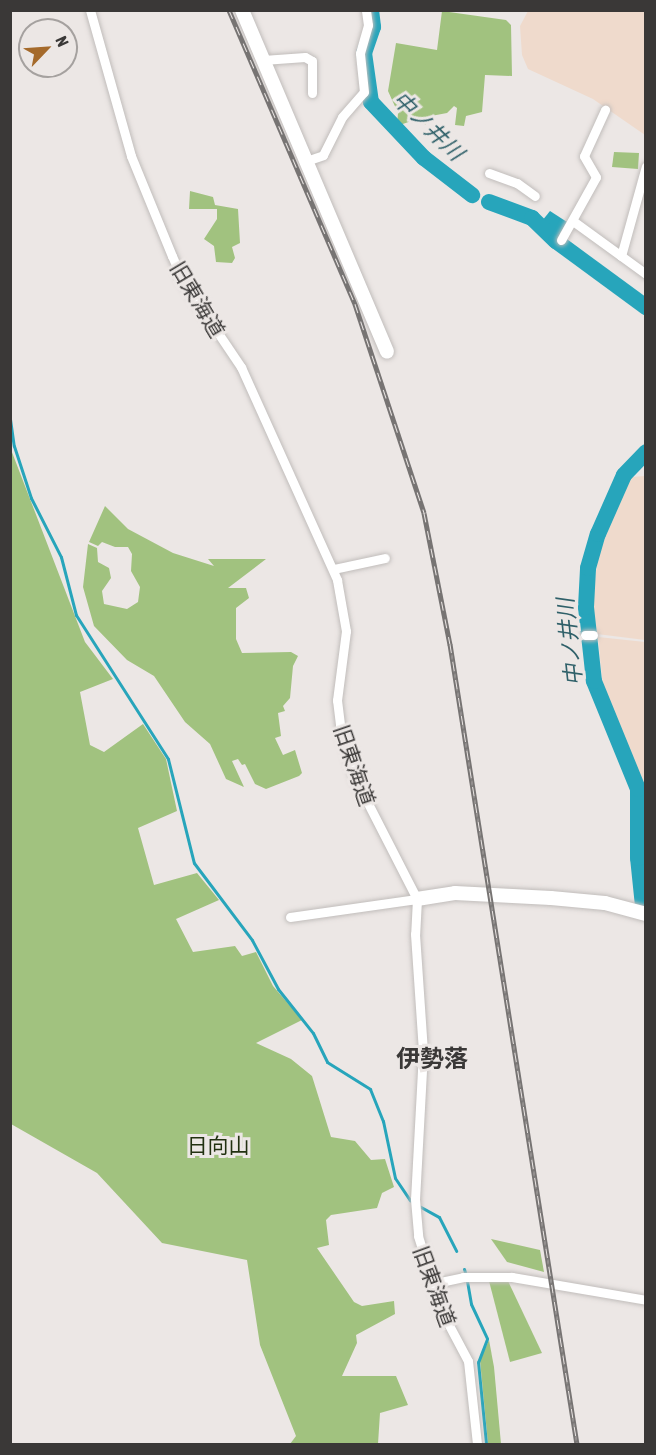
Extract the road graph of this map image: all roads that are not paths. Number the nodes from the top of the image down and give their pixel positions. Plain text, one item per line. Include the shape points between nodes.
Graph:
1 (90, 10) edge
2 (242, 10) edge
3 (366, 10) edge
4 (263, 60) junction
5 (312, 93) dead end
6 (605, 110) dead end
7 (306, 161) junction
8 (645, 166) edge
9 (489, 173) dead end
10 (535, 196) dead end
11 (573, 220) junction
12 (561, 240) dead end
13 (621, 256) junction
14 (645, 274) edge
15 (387, 351) dead end
16 (385, 558) dead end
17 (334, 569) junction
18 (417, 899) junction
19 (645, 914) edge
20 (290, 917) dead end
21 (431, 1284) junction
22 (645, 1300) edge
23 (477, 1444) edge

1 - 17 street, 旧東海道 via 131,156 172,256 183,281 241,367 268,433
2 - 4 street
3 - 7 street via 368,25 360,53 364,92 342,117 323,155
4 - 5 street via 305,57 312,62
4 - 7 street
6 - 11 street via 584,156 596,177
7 - 15 street
8 - 13 street
9 - 10 street via 517,183
11 - 12 street
11 - 13 street
13 - 14 street
16 - 17 street
17 - 18 street, 旧東海道 via 346,631 337,700 340,725 364,799
18 - 19 street via 455,892 540,897 605,903
18 - 20 street
18 - 21 street, 旧東海道 via 415,934 423,1052 415,1199 418,1236
21 - 22 street via 464,1277 512,1277
21 - 23 street, 旧東海道 via 450,1331 468,1361

